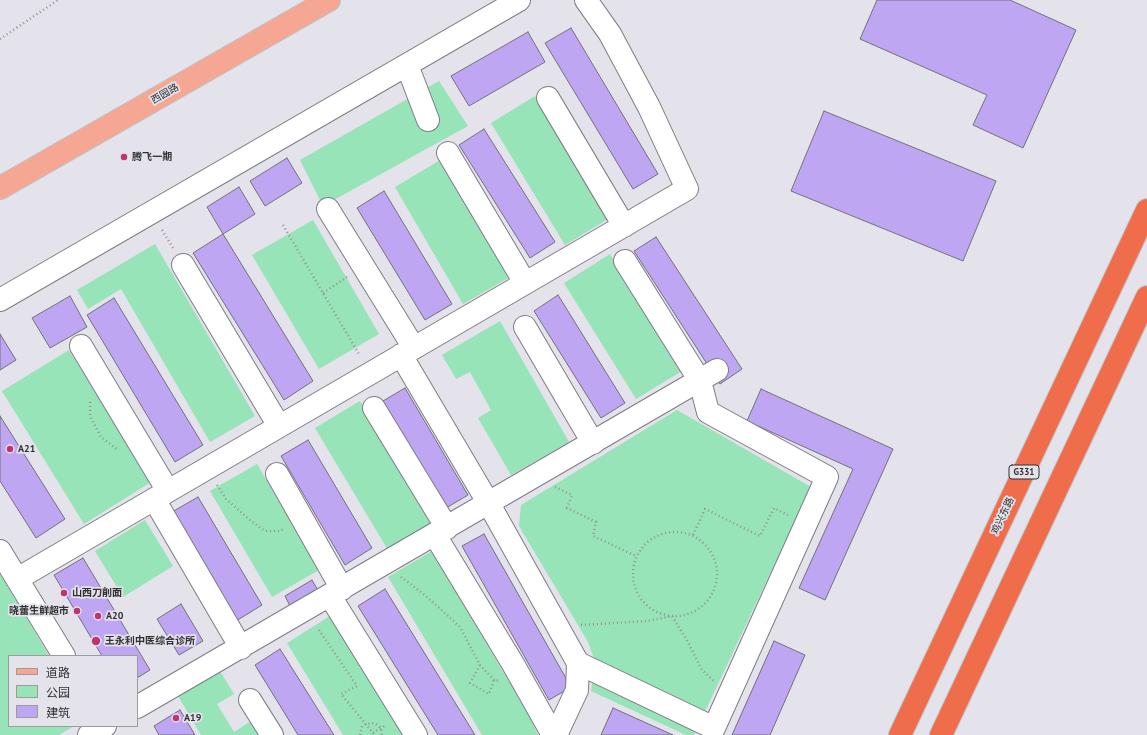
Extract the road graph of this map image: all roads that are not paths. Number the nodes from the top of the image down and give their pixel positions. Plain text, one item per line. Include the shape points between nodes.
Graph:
1 (329, 0) edge
2 (519, 0) edge
3 (586, 0) edge
4 (407, 65) junction
5 (548, 98) dead end
6 (428, 120) dead end
7 (448, 153) dead end
8 (0, 188) edge
9 (328, 209) dead end
10 (1147, 210) edge
11 (624, 226) junction
12 (625, 261) dead end
13 (183, 265) road end
14 (525, 283) junction
15 (1147, 297) edge
16 (0, 300) edge
17 (525, 327) dead end
18 (81, 346) dead end
19 (408, 351) junction
20 (708, 375) junction
21 (374, 408) dead end
22 (279, 426) junction
23 (593, 443) junction
24 (277, 474) dead end
25 (161, 495) junction
26 (489, 504) junction
27 (441, 531) junction
28 (0, 551) edge
29 (17, 579) junction
30 (336, 592) junction
31 (240, 648) junction
32 (63, 655) edge
33 (578, 663) junction
34 (250, 700) dead end
35 (138, 706) edge
36 (104, 727) edge
37 (90, 735) edge
38 (272, 735) edge
39 (416, 735) edge
40 (553, 735) edge
41 (556, 735) edge
42 (900, 735) edge
43 (941, 735) edge

1 - 8 main road, 西园路
2 - 4 street
3 - 11 street via 610,34 650,108 687,189
4 - 6 street
4 - 16 street
5 - 11 street
7 - 14 street
9 - 19 street via 364,266
10 - 42 highway, 鸡兴东路 / G331
11 - 14 street
12 - 20 street
13 - 22 street
14 - 19 street
15 - 43 highway
17 - 23 street
18 - 25 street
19 - 22 street
19 - 26 street
20 - 23 street
20 - 33 street via 708,412 827,478 806,525 714,728
21 - 27 street
22 - 25 street
23 - 26 street
24 - 30 street via 303,521
25 - 29 street
25 - 31 street
26 - 27 street
26 - 33 street
27 - 30 street
27 - 40 street
28 - 29 street
29 - 32 street
30 - 31 street
30 - 39 street
31 - 35 street
33 - 41 street via 577,690
34 - 38 street
36 - 37 street

